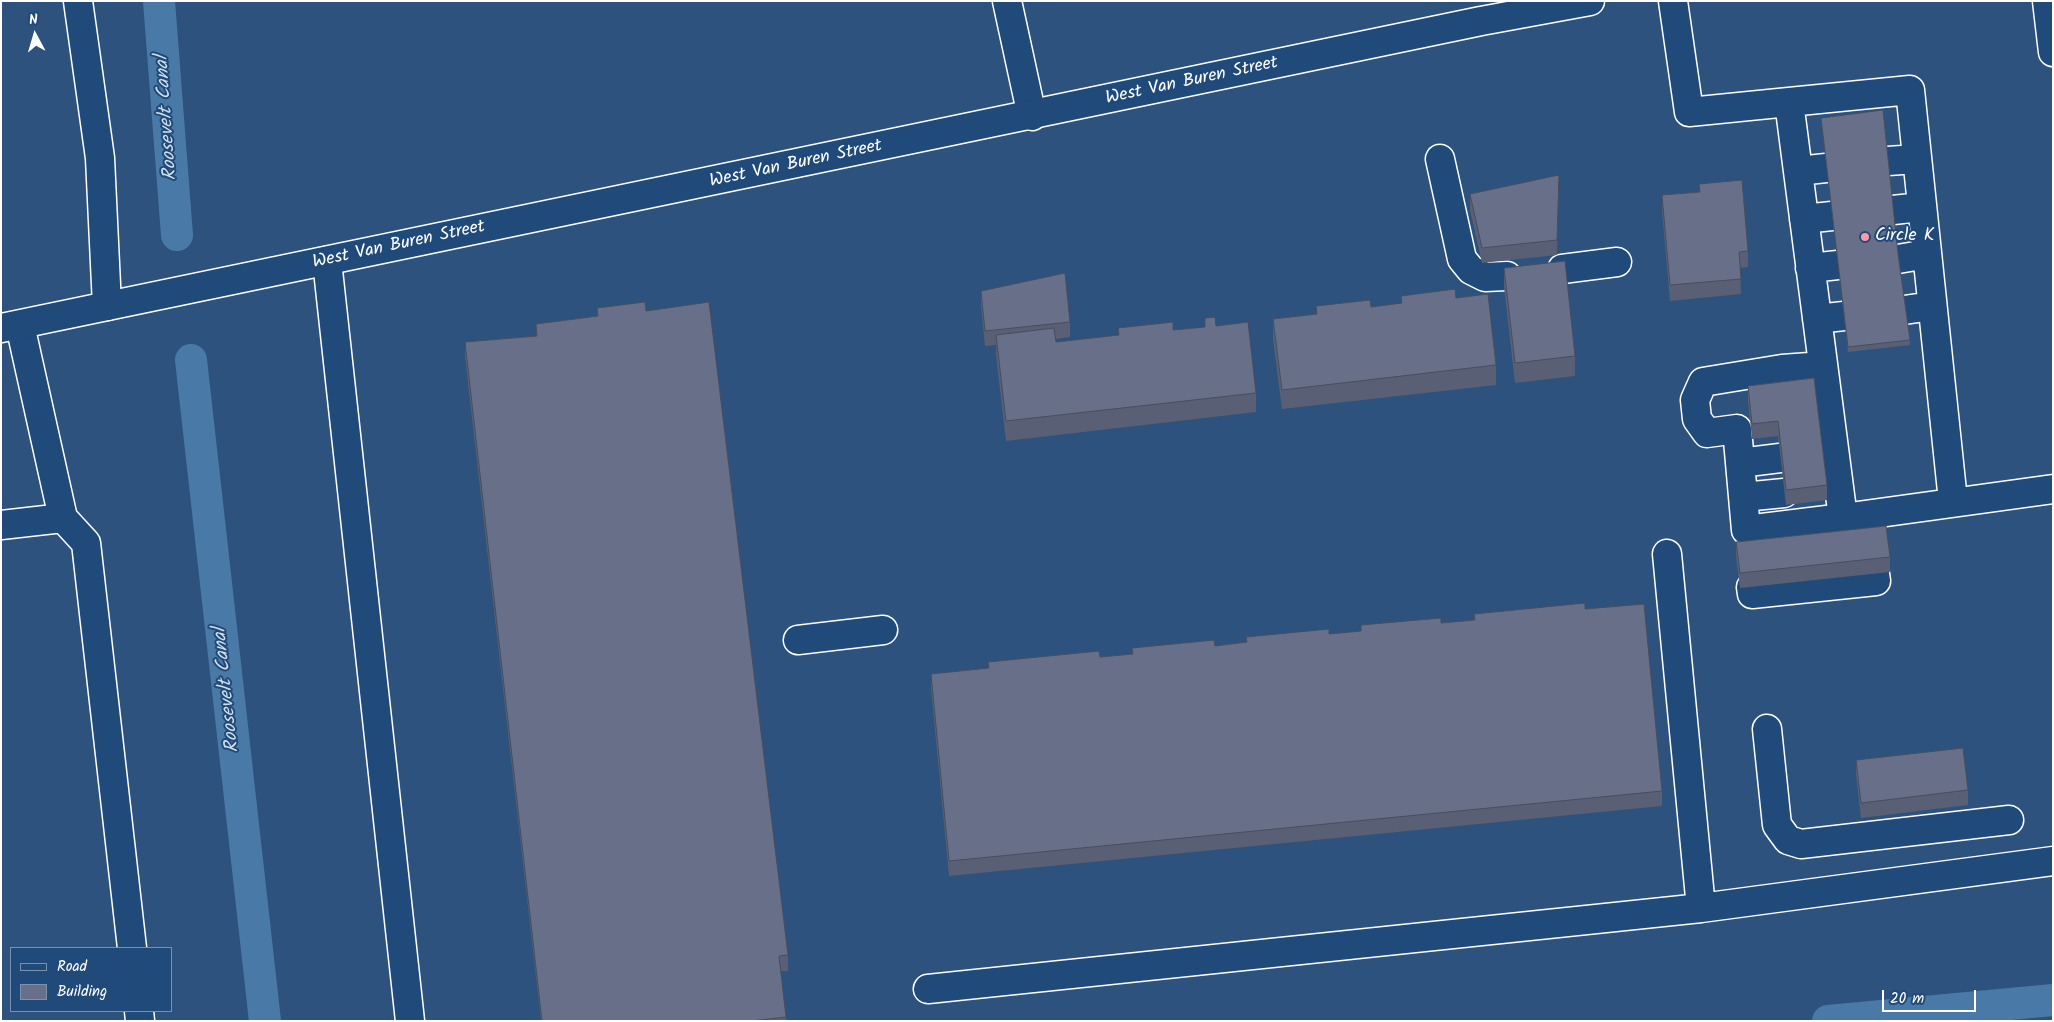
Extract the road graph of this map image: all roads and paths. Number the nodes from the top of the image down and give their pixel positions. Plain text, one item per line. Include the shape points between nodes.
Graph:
1 (78, 1) edge
2 (1007, 1) edge
3 (1590, 1) edge
4 (1673, 1) edge
5 (2047, 1) edge
6 (2053, 52) edge
7 (1790, 102) junction
8 (1032, 116) junction
9 (1440, 159) dead end
10 (1916, 159) junction
11 (1888, 161) edge
12 (1826, 168) edge
13 (1798, 171) junction
14 (1922, 207) junction
15 (1893, 210) edge
16 (1832, 216) edge
17 (1804, 219) junction
18 (1927, 254) junction
19 (1898, 259) edge
20 (326, 261) junction
21 (1617, 262) dead end
22 (1838, 265) edge
23 (1810, 268) junction
24 (1562, 269) edge
25 (1507, 276) edge
26 (107, 306) junction
27 (1932, 306) junction
28 (1904, 310) edge
29 (1844, 316) edge
30 (1817, 319) junction
31 (11, 327) edge
32 (1823, 366) junction
33 (1780, 458) edge
34 (1740, 463) junction
35 (2053, 488) edge
36 (1784, 492) edge
37 (1743, 497) junction
38 (1953, 502) junction
39 (1847, 517) junction
40 (62, 518) junction
41 (1, 525) edge
42 (1872, 543) edge
43 (1833, 546) edge
44 (1667, 554) dead end
45 (1875, 574) edge
46 (1751, 587) edge
47 (883, 630) dead end
48 (798, 640) dead end
49 (1767, 729) dead end
50 (2009, 820) dead end
51 (2053, 861) edge
52 (1701, 908) junction
53 (132, 947) edge
54 (928, 989) dead end
55 (410, 1021) edge

1 - 26 main road via 100,158
2 - 8 main road
3 - 8 main road, West Van Buren Street
4 - 7 main road via 1689,112
5 - 6 main road
7 - 10 main road via 1910,90
7 - 13 main road
8 - 20 main road, West Van Buren Street
9 - 25 main road via 1462,259 1470,270 1485,277
10 - 11 main road
10 - 14 main road
12 - 13 main road
13 - 17 main road
14 - 15 main road
14 - 18 main road
16 - 17 main road
17 - 23 main road
18 - 19 main road
18 - 27 main road
20 - 26 main road, West Van Buren Street
20 - 55 main road
21 - 24 main road
22 - 23 main road
23 - 30 main road
26 - 31 main road, West Van Buren Street
27 - 28 main road
27 - 38 main road
29 - 30 main road
30 - 32 main road
31 - 40 main road
32 - 34 main road via 1703,382 1695,400 1697,419 1707,433 1738,429
32 - 39 main road via 1833,487
33 - 34 main road
34 - 37 main road
35 - 38 main road
36 - 37 main road
37 - 39 main road via 1747,543 1786,538
38 - 39 main road
39 - 42 main road
39 - 43 main road
40 - 41 main road
40 - 53 main road via 86,543
44 - 52 main road
45 - 46 main road via 1876,581 1837,581 1752,594
47 - 48 main road
49 - 50 main road via 1777,825 1788,840 1801,844
51 - 52 main road
52 - 54 main road

